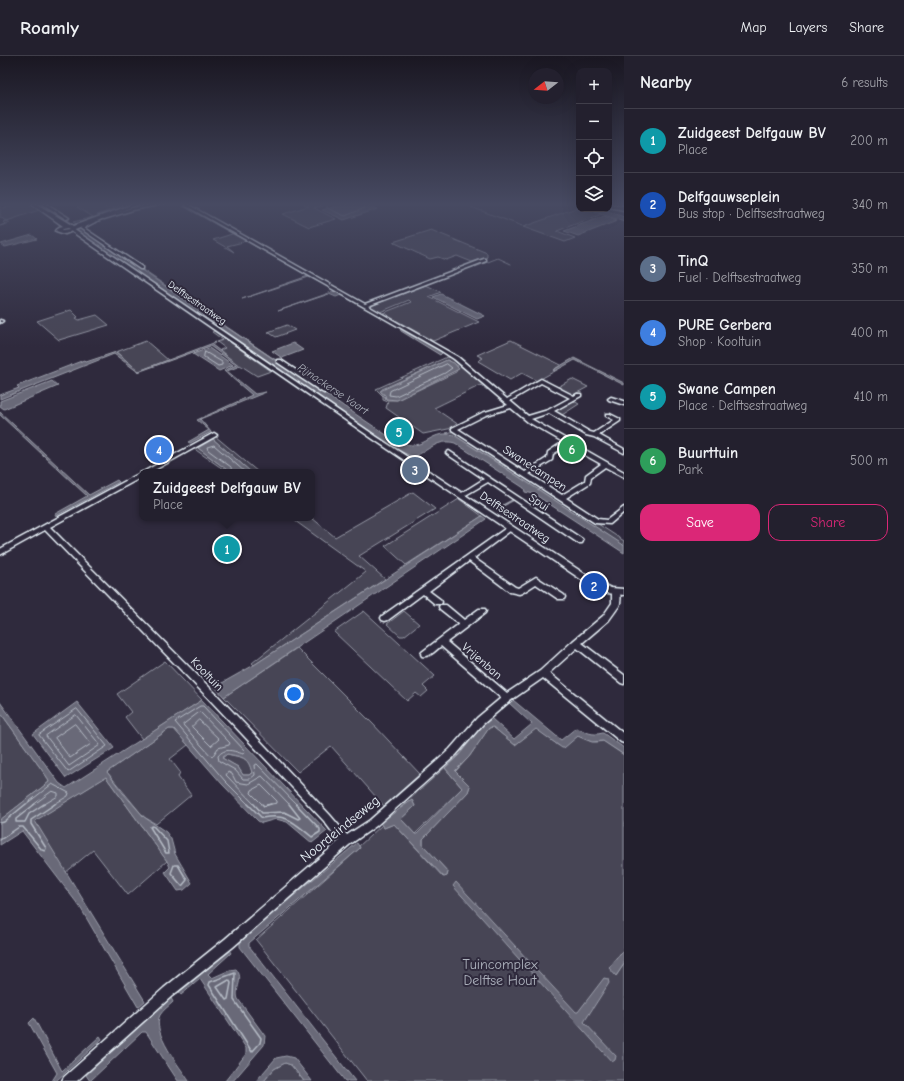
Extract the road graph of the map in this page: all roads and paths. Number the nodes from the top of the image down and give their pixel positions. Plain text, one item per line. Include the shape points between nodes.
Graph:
1 (103, 252) edge
2 (114, 252) edge
3 (270, 252) edge
4 (485, 260) dead end
5 (141, 268) dead end
6 (366, 306) junction
7 (279, 361) dead end
8 (293, 371) junction
9 (285, 375) junction
10 (324, 391) dead end
11 (579, 395) dead end
12 (574, 398) junction
13 (611, 399) dead end
14 (624, 403) edge
15 (509, 404) junction
16 (550, 411) junction
17 (608, 415) dead end
18 (526, 418) junction
19 (214, 434) dead end
20 (595, 435) junction
21 (568, 442) junction
22 (624, 451) edge
23 (449, 453) dead end
24 (605, 464) junction
25 (151, 469) edge
26 (525, 474) junction
27 (624, 475) edge
28 (139, 476) edge
29 (487, 480) junction
30 (462, 495) junction
31 (562, 498) junction
32 (624, 509) edge
33 (46, 527) junction
34 (510, 528) junction
35 (580, 541) dead end
36 (0, 552) edge
37 (470, 558) junction
38 (424, 591) junction
39 (620, 592) edge
40 (560, 597) dead end
41 (482, 612) dead end
42 (385, 618) dead end
43 (464, 624) junction
44 (441, 642) junction
45 (576, 643) junction
46 (425, 654) dead end
47 (543, 673) junction
48 (624, 680) edge
49 (507, 698) junction
50 (624, 739) edge
51 (346, 842) junction
52 (68, 1081) edge

1 - 9 street, Delftsestraatweg
2 - 5 street, Delftsestraatweg
3 - 6 street
4 - 6 street
6 - 15 street via 456,358
7 - 8 street
8 - 9 street
8 - 10 street
9 - 30 street, Delftsestraatweg via 375,438 378,443 397,452
11 - 12 street
12 - 15 street via 541,380
12 - 16 street
13 - 14 street
15 - 18 street
15 - 26 street, Swanecampen via 452,429
16 - 18 street
16 - 20 street via 588,434
17 - 20 street via 618,420
18 - 21 street
19 - 25 street
20 - 22 street
21 - 24 street
21 - 26 street via 550,453 550,458
23 - 29 street, Spui
24 - 27 street
24 - 31 street via 588,476 588,482
26 - 31 street, Swanecampen
28 - 33 street
29 - 30 street
29 - 35 street, Spui
30 - 34 street, Delftsestraatweg
31 - 32 street, Swanecampen via 597,521 608,522
33 - 36 street
33 - 51 street, Kooltuin via 220,705 327,818
34 - 37 street
34 - 39 street, Delftsestraatweg via 595,584
37 - 38 street
37 - 40 street via 515,591 536,580
38 - 42 street
38 - 43 street, Vrijenban
39 - 45 street, Noordeindseweg via 610,613
41 - 43 street, Vrijenban
43 - 44 street, Vrijenban
44 - 46 street, Vrijenban
44 - 49 street, Vrijenban
45 - 47 street, Noordeindseweg
45 - 48 street
47 - 49 street, Noordeindseweg
47 - 50 street
49 - 51 street, Noordeindseweg via 480,721 450,755
51 - 52 street, Noordeindseweg via 168,992

